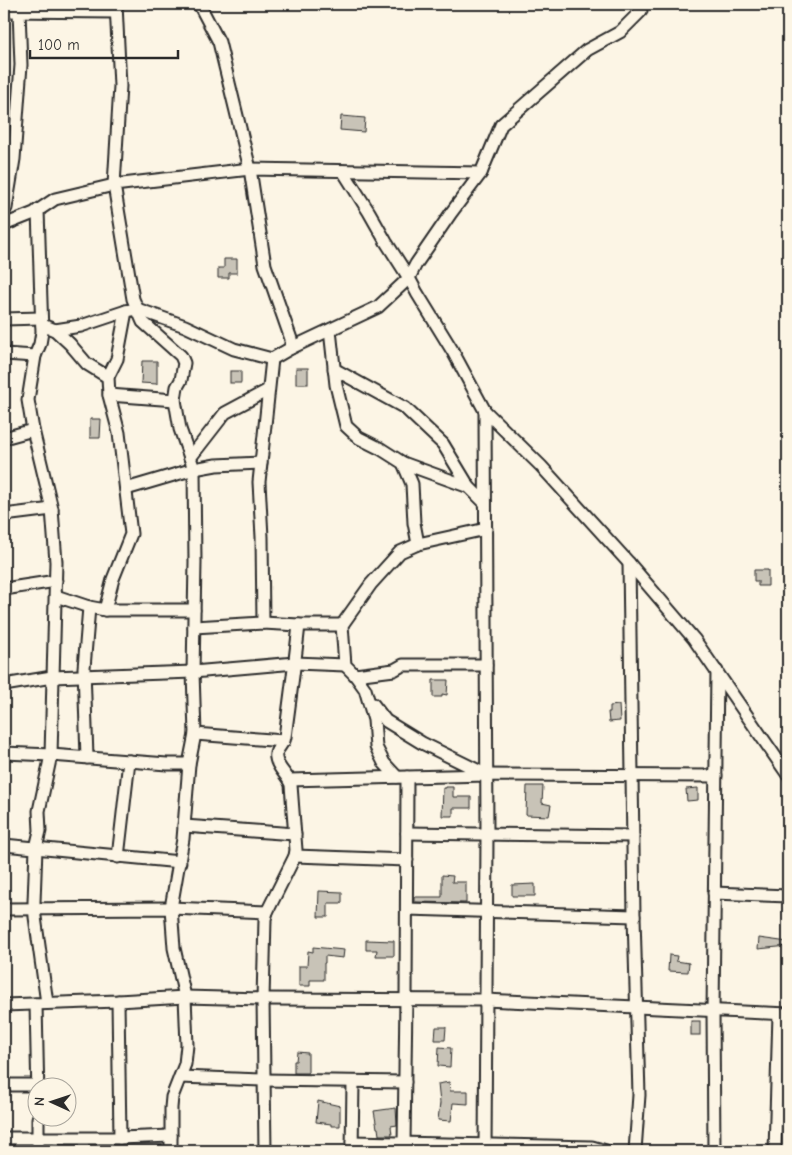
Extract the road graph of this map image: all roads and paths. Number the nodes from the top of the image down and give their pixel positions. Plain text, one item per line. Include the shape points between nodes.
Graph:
1 (199, 4) edge
2 (116, 8) edge
3 (641, 10) dead end
4 (4, 11) edge
5 (19, 11) junction
6 (9, 157) edge
7 (250, 169) junction
8 (343, 172) junction
9 (480, 173) junction
10 (114, 185) junction
11 (38, 210) junction
12 (4, 212) edge
13 (4, 225) edge
14 (409, 278) junction
15 (132, 310) junction
16 (4, 319) edge
17 (42, 322) junction
18 (55, 330) junction
19 (330, 330) junction
20 (291, 348) junction
21 (4, 354) edge
22 (35, 356) junction
23 (272, 359) junction
24 (334, 369) junction
25 (108, 377) junction
26 (268, 390) junction
27 (108, 395) junction
28 (175, 400) junction
29 (485, 412) junction
30 (34, 430) junction
31 (4, 438) edge
32 (261, 463) junction
33 (403, 463) junction
34 (192, 464) junction
35 (469, 487) junction
36 (126, 490) junction
37 (486, 503) junction
38 (52, 509) junction
39 (4, 515) edge
40 (486, 529) junction
41 (418, 544) junction
42 (629, 563) junction
43 (56, 581) junction
44 (4, 589) edge
45 (56, 596) junction
46 (89, 607) junction
47 (105, 610) junction
48 (194, 610) junction
49 (263, 623) junction
50 (299, 625) junction
51 (342, 625) junction
52 (194, 627) junction
53 (295, 663) junction
54 (345, 665) junction
55 (486, 665) junction
56 (717, 671) junction
57 (193, 672) junction
58 (355, 675) junction
59 (84, 676) junction
60 (52, 677) junction
61 (4, 686) edge
62 (368, 699) junction
63 (196, 734) junction
64 (284, 741) junction
65 (4, 753) edge
66 (50, 755) junction
67 (87, 758) junction
68 (129, 761) junction
69 (189, 764) junction
70 (487, 775) junction
71 (633, 775) junction
72 (788, 775) edge
73 (716, 776) junction
74 (402, 777) junction
75 (289, 780) junction
76 (184, 826) junction
77 (407, 833) junction
78 (295, 834) junction
79 (487, 834) junction
80 (634, 836) junction
81 (4, 844) edge
82 (36, 848) junction
83 (295, 856) junction
84 (118, 857) junction
85 (407, 860) junction
86 (180, 862) junction
87 (714, 893) junction
88 (788, 896) edge
89 (171, 908) junction
90 (407, 908) junction
91 (4, 909) edge
92 (34, 909) junction
93 (266, 912) junction
94 (486, 912) junction
95 (634, 916) junction
96 (185, 997) junction
97 (263, 999) junction
98 (406, 999) junction
99 (486, 1000) junction
100 (118, 1001) junction
101 (42, 1004) junction
102 (4, 1005) edge
103 (637, 1008) junction
104 (713, 1011) junction
105 (784, 1014) edge
106 (180, 1076) junction
107 (37, 1078) edge
108 (263, 1080) junction
109 (352, 1082) junction
110 (405, 1082) junction
111 (4, 1085) edge
112 (28, 1085) edge
113 (776, 1123) junction
114 (788, 1123) edge
115 (38, 1128) edge
116 (171, 1136) junction
117 (4, 1138) edge
118 (120, 1138) junction
119 (38, 1139) junction
120 (404, 1142) junction
121 (352, 1146) edge
122 (485, 1148) edge
123 (38, 1151) edge
124 (171, 1151) edge
125 (265, 1151) edge
126 (606, 1151) edge
127 (636, 1151) edge
128 (714, 1151) edge
129 (775, 1151) edge

1 - 7 street via 219,42
2 - 5 street
2 - 10 street via 120,86
3 - 9 street via 620,32 587,50 501,125
4 - 5 street
5 - 6 street via 22,65
6 - 12 street
7 - 8 street
7 - 10 street
7 - 20 street via 265,265 291,339
8 - 9 street
8 - 14 street
9 - 14 street
10 - 11 street via 54,199
10 - 15 street via 133,299
11 - 13 street
11 - 17 street
14 - 19 street via 378,307
14 - 29 street
15 - 18 street via 81,326
15 - 23 street via 185,326 234,349
15 - 25 street
15 - 28 street via 181,356 184,364
16 - 17 street
17 - 18 street
17 - 22 street
18 - 25 street via 87,364
19 - 20 street
19 - 24 street
20 - 23 street
21 - 22 street
22 - 30 street via 28,400
23 - 26 street
24 - 33 street via 346,426 359,438
24 - 35 street via 405,408 442,444
25 - 27 street
26 - 32 street
26 - 34 street via 224,413
27 - 28 street
27 - 36 street via 119,433
28 - 34 street via 180,429
29 - 37 street
29 - 42 street via 541,466
30 - 31 street
30 - 38 street
32 - 34 street
32 - 49 street
33 - 35 street
33 - 41 street via 412,484
34 - 36 street
34 - 48 street
35 - 37 street
36 - 47 street via 131,534
37 - 40 street
38 - 39 street
38 - 43 street
40 - 41 street
40 - 55 street
41 - 51 street via 400,552
42 - 56 street
42 - 71 street
43 - 44 street
43 - 45 street
45 - 46 street
45 - 60 street
46 - 47 street
46 - 59 street
47 - 48 street
48 - 52 street
49 - 50 street
49 - 52 street
50 - 51 street
50 - 53 street
51 - 54 street
52 - 57 street
53 - 54 street
53 - 57 street
53 - 64 street
54 - 58 street
55 - 58 street via 403,665 394,670
55 - 70 street
56 - 72 street
56 - 73 street
57 - 59 street
57 - 63 street
58 - 62 street via 366,689
59 - 60 street
59 - 67 street
60 - 61 street
60 - 66 street
62 - 70 street via 386,721
62 - 74 street via 376,747 384,763
63 - 64 street
63 - 69 street
64 - 75 street via 276,752 276,760
65 - 66 street
66 - 67 street
66 - 82 street
67 - 68 street
68 - 69 street
68 - 84 street
69 - 76 street
70 - 71 street
70 - 74 street
70 - 79 street
71 - 73 street
71 - 80 street
73 - 87 street
74 - 75 street
74 - 77 street
75 - 78 street
76 - 78 street
76 - 86 street
77 - 79 street
77 - 85 street
78 - 83 street
79 - 80 street
79 - 94 street
80 - 95 street
81 - 82 street
82 - 84 street
82 - 92 street
83 - 85 street
83 - 93 street
84 - 86 street
85 - 90 street
86 - 89 street
87 - 88 street
87 - 104 street
89 - 92 street
89 - 93 street
89 - 96 street via 174,948
90 - 94 street
90 - 98 street
91 - 92 street
92 - 101 street
93 - 97 street
94 - 95 street
94 - 99 street
95 - 103 street
96 - 97 street
96 - 100 street
96 - 106 street via 186,1054
97 - 98 street
97 - 108 street
98 - 99 street
98 - 110 street
99 - 103 street
99 - 122 street
100 - 101 street
100 - 118 street
101 - 102 street
101 - 107 street
103 - 104 street
103 - 127 street via 639,1095
104 - 105 street
104 - 128 street
105 - 113 street
106 - 108 street
106 - 116 street via 172,1097
108 - 109 street
108 - 125 street
109 - 110 street
109 - 121 street
110 - 120 street
111 - 112 street
113 - 114 street
113 - 129 street
115 - 119 street
116 - 118 street
116 - 124 street
117 - 119 street
118 - 119 street
119 - 123 street
120 - 121 street
120 - 122 street
122 - 126 street via 592,1147

